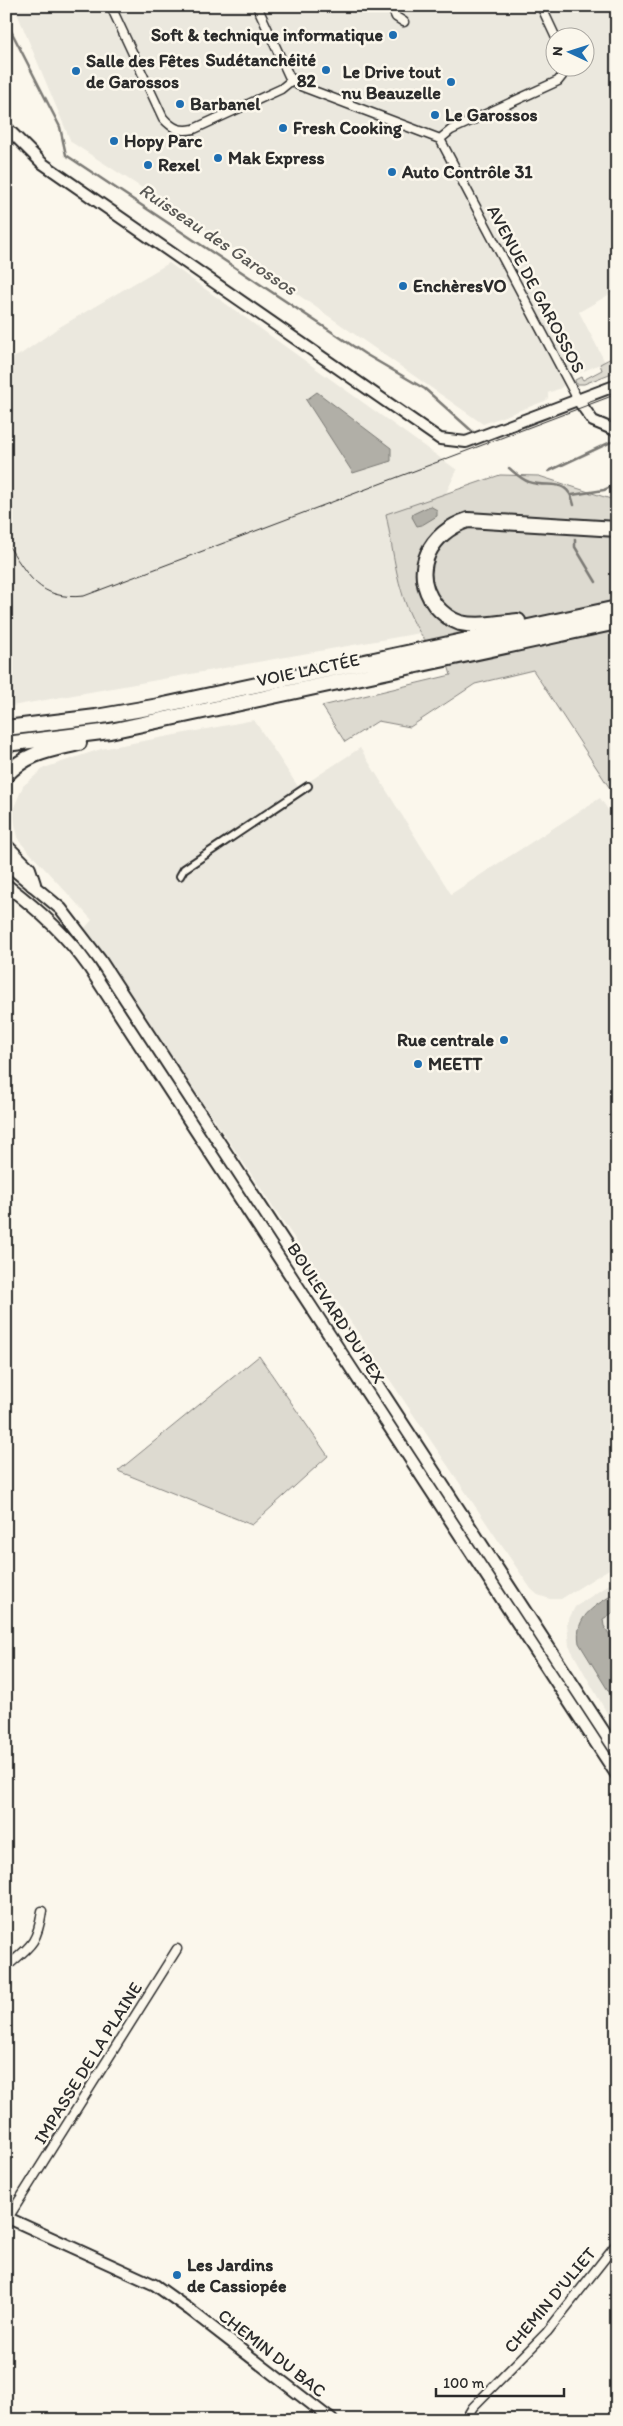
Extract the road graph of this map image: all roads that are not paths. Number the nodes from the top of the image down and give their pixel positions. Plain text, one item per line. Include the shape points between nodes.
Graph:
1 (115, 6) edge
2 (257, 6) edge
3 (392, 6) edge
4 (541, 6) edge
5 (404, 22) dead end
6 (551, 28) edge
7 (560, 78) edge
8 (292, 80) junction
9 (6, 127) edge
10 (440, 139) junction
11 (617, 385) edge
12 (578, 400) junction
13 (617, 431) edge
14 (617, 529) edge
15 (617, 608) edge
16 (617, 622) edge
17 (539, 624) junction
18 (173, 718) junction
19 (6, 728) edge
20 (6, 744) edge
21 (6, 775) edge
22 (308, 786) dead end
23 (6, 847) edge
24 (6, 863) edge
25 (180, 876) dead end
26 (32, 884) junction
27 (6, 885) edge
28 (617, 1752) edge
29 (617, 1775) edge
30 (42, 1912) dead end
31 (177, 1949) dead end
32 (6, 1967) edge
33 (7, 2217) edge
34 (617, 2243) edge
35 (332, 2420) edge
36 (465, 2420) edge

1 - 8 street via 113,11 130,49 163,118 171,127 182,131 194,129 280,89
2 - 8 street
3 - 5 street via 396,17
4 - 6 street
7 - 10 street via 451,130
8 - 10 street via 304,88
9 - 12 street via 42,163 440,439 466,442
10 - 12 street, AVENUE DE GAROSSOS
11 - 12 street
12 - 13 street via 593,421
14 - 17 highway via 468,520 455,524 437,538 427,554 424,572 428,592 441,611 459,622 484,625 532,619
15 - 17 highway, VOIE LACTÉE
16 - 18 highway, VOIE LACTÉE
17 - 19 highway, VOIE LACTÉE via 96,717
18 - 20 highway, VOIE LACTÉE via 110,731
18 - 21 highway via 120,735 35,754 19,762
22 - 25 street via 184,869
23 - 26 highway via 28,870
24 - 26 main road, BOULEVARD DU PEX
26 - 28 main road, BOULEVARD DU PEX via 61,909 100,960
27 - 29 main road, BOULEVARD DU PEX via 41,912 74,946 89,967
30 - 32 street via 39,1934 27,1950
31 - 33 street, IMPASSE DE LA PLAINE
33 - 35 street, CHEMIN DU BAC via 155,2285
34 - 36 street, CHEMIN D'ULIET via 547,2332

